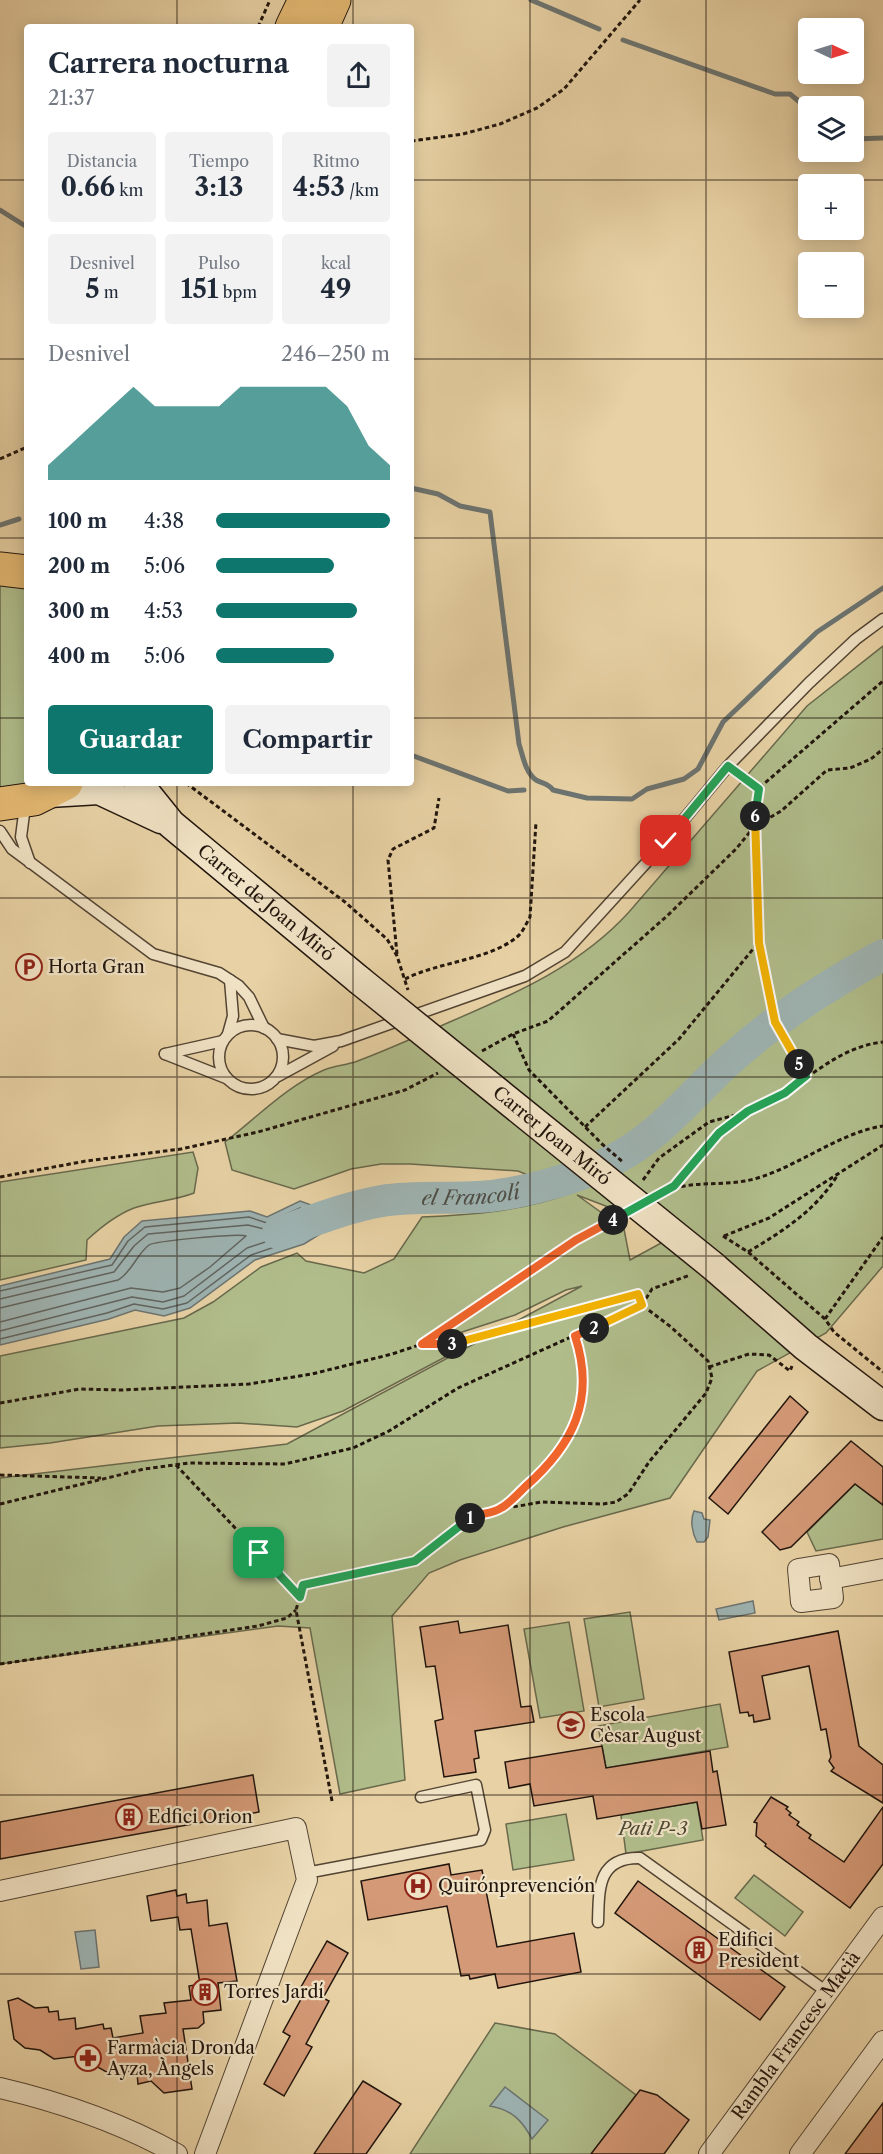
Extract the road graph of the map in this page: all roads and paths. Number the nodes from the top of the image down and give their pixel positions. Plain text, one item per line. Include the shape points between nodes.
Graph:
1 (270, 0) edge
2 (305, 0) edge
3 (334, 0) edge
4 (640, 0) edge
5 (259, 24) edge
6 (293, 24) edge
7 (323, 24) edge
8 (414, 141) edge
9 (24, 448) edge
10 (0, 459) edge
11 (883, 619) edge
12 (883, 681) edge
13 (883, 748) edge
14 (728, 766) junction
15 (190, 786) edge
16 (759, 789) junction
17 (137, 792) edge
18 (35, 795) edge
19 (439, 798) dead end
20 (536, 822) dead end
21 (754, 827) junction
22 (0, 831) edge
23 (31, 863) junction
24 (759, 943) junction
25 (398, 956) junction
26 (405, 979) junction
27 (230, 980) junction
28 (359, 980) joint
29 (414, 1017) junction
30 (264, 1028) junction
31 (513, 1034) junction
32 (226, 1038) junction
33 (277, 1039) junction
34 (341, 1041) junction
35 (883, 1042) edge
36 (474, 1055) dead end
37 (444, 1070) dead end
38 (806, 1076) junction
39 (276, 1077) junction
40 (226, 1078) junction
41 (748, 1111) junction
42 (883, 1126) edge
43 (585, 1127) junction
44 (883, 1145) edge
45 (627, 1165) dead end
46 (838, 1174) junction
47 (0, 1177) edge
48 (674, 1186) junction
49 (637, 1189) dead end
50 (657, 1195) dead end
51 (623, 1208) dead end
52 (626, 1212) dead end
53 (616, 1218) junction
54 (883, 1237) edge
55 (748, 1252) junction
56 (713, 1266) junction
57 (642, 1305) junction
58 (825, 1319) junction
59 (575, 1336) junction
60 (422, 1344) junction
61 (793, 1365) dead end
62 (709, 1367) junction
63 (883, 1372) edge
64 (0, 1403) edge
65 (883, 1406) edge
66 (176, 1465) junction
67 (0, 1475) edge
68 (106, 1478) junction
69 (0, 1504) edge
70 (501, 1509) junction
71 (883, 1569) edge
72 (830, 1579) dead end
73 (300, 1597) junction
74 (296, 1610) junction
75 (0, 1664) edge
76 (421, 1797) dead end
77 (332, 1800) dead end
78 (306, 1877) junction
79 (0, 1891) edge
80 (883, 1917) edge
81 (598, 1922) dead end
82 (827, 1992) junction
83 (883, 2041) edge
84 (0, 2088) edge
85 (177, 2154) edge
86 (205, 2154) edge
87 (709, 2154) edge
88 (800, 2154) edge

1 - 5 path
2 - 6 highway
3 - 7 highway
4 - 8 path via 564,89 537,108 463,134
9 - 10 path
11 - 14 lane via 816,676
12 - 16 path
13 - 21 path via 871,759 850,768 826,770 781,811
14 - 16 path
14 - 29 lane via 565,952 525,976
15 - 25 path via 345,902 387,939
16 - 21 path
17 - 18 street, Carrer de Joan Miró via 99,790
17 - 28 street, Carrer de Joan Miró
18 - 23 lane via 21,837
19 - 25 path via 435,828 393,849 388,860
20 - 26 path via 530,917 517,938
21 - 24 path
21 - 31 path via 667,916 580,994 548,1021
22 - 23 lane via 12,849
23 - 27 lane via 153,954 198,965
24 - 38 path via 775,1022
24 - 43 path via 679,1039
25 - 26 path
26 - 29 path
27 - 30 lane via 249,997
27 - 32 lane via 233,1016
28 - 56 street, Carrer Joan Miró, bridge
29 - 34 lane
30 - 32 lane via 245,1026
30 - 33 lane
31 - 36 path
31 - 43 path via 529,1070
32 - 40 lane via 219,1060
32 - 40 lane via 165,1054
33 - 34 lane via 314,1046
33 - 39 lane via 283,1058
34 - 39 lane
35 - 38 path via 848,1051
37 - 47 path via 405,1090 258,1132 181,1149
38 - 41 path via 785,1093
39 - 40 lane via 261,1088 251,1089
41 - 48 path via 719,1133
41 - 49 path via 709,1122 659,1158
42 - 48 path via 747,1180
43 - 45 path
44 - 46 path
46 - 55 path via 825,1196 803,1216
46 - 55 path via 769,1218 723,1236
48 - 50 path
51 - 53 path
52 - 53 path
53 - 60 path via 576,1240
54 - 58 path
55 - 58 path
56 - 57 path via 652,1289
56 - 65 street, Carrer Joan Miró via 806,1347
57 - 59 path
57 - 60 path via 638,1294 456,1344
57 - 62 path via 708,1361
58 - 63 path via 834,1332
59 - 66 path via 458,1388 389,1431 353,1448 285,1464
59 - 70 path via 583,1361 585,1388 575,1419 559,1454
60 - 64 path via 312,1374 249,1384 80,1389
61 - 62 path via 790,1371 769,1355 749,1354
62 - 70 path via 712,1378 706,1392 628,1494 603,1504 542,1502
66 - 68 path
66 - 73 path
67 - 68 path
68 - 69 path
70 - 73 path via 473,1516 415,1561 303,1585
71 - 72 street
73 - 74 path
74 - 75 path via 287,1618 258,1626
74 - 77 path
76 - 78 lane via 476,1785 485,1830 481,1840
78 - 79 street via 296,1828
78 - 86 street
80 - 82 street, Rambla Francesc Macià
81 - 82 lane via 604,1872 617,1862 640,1858
82 - 87 street, Rambla Francesc Macià
83 - 88 street
84 - 85 street via 74,2110

